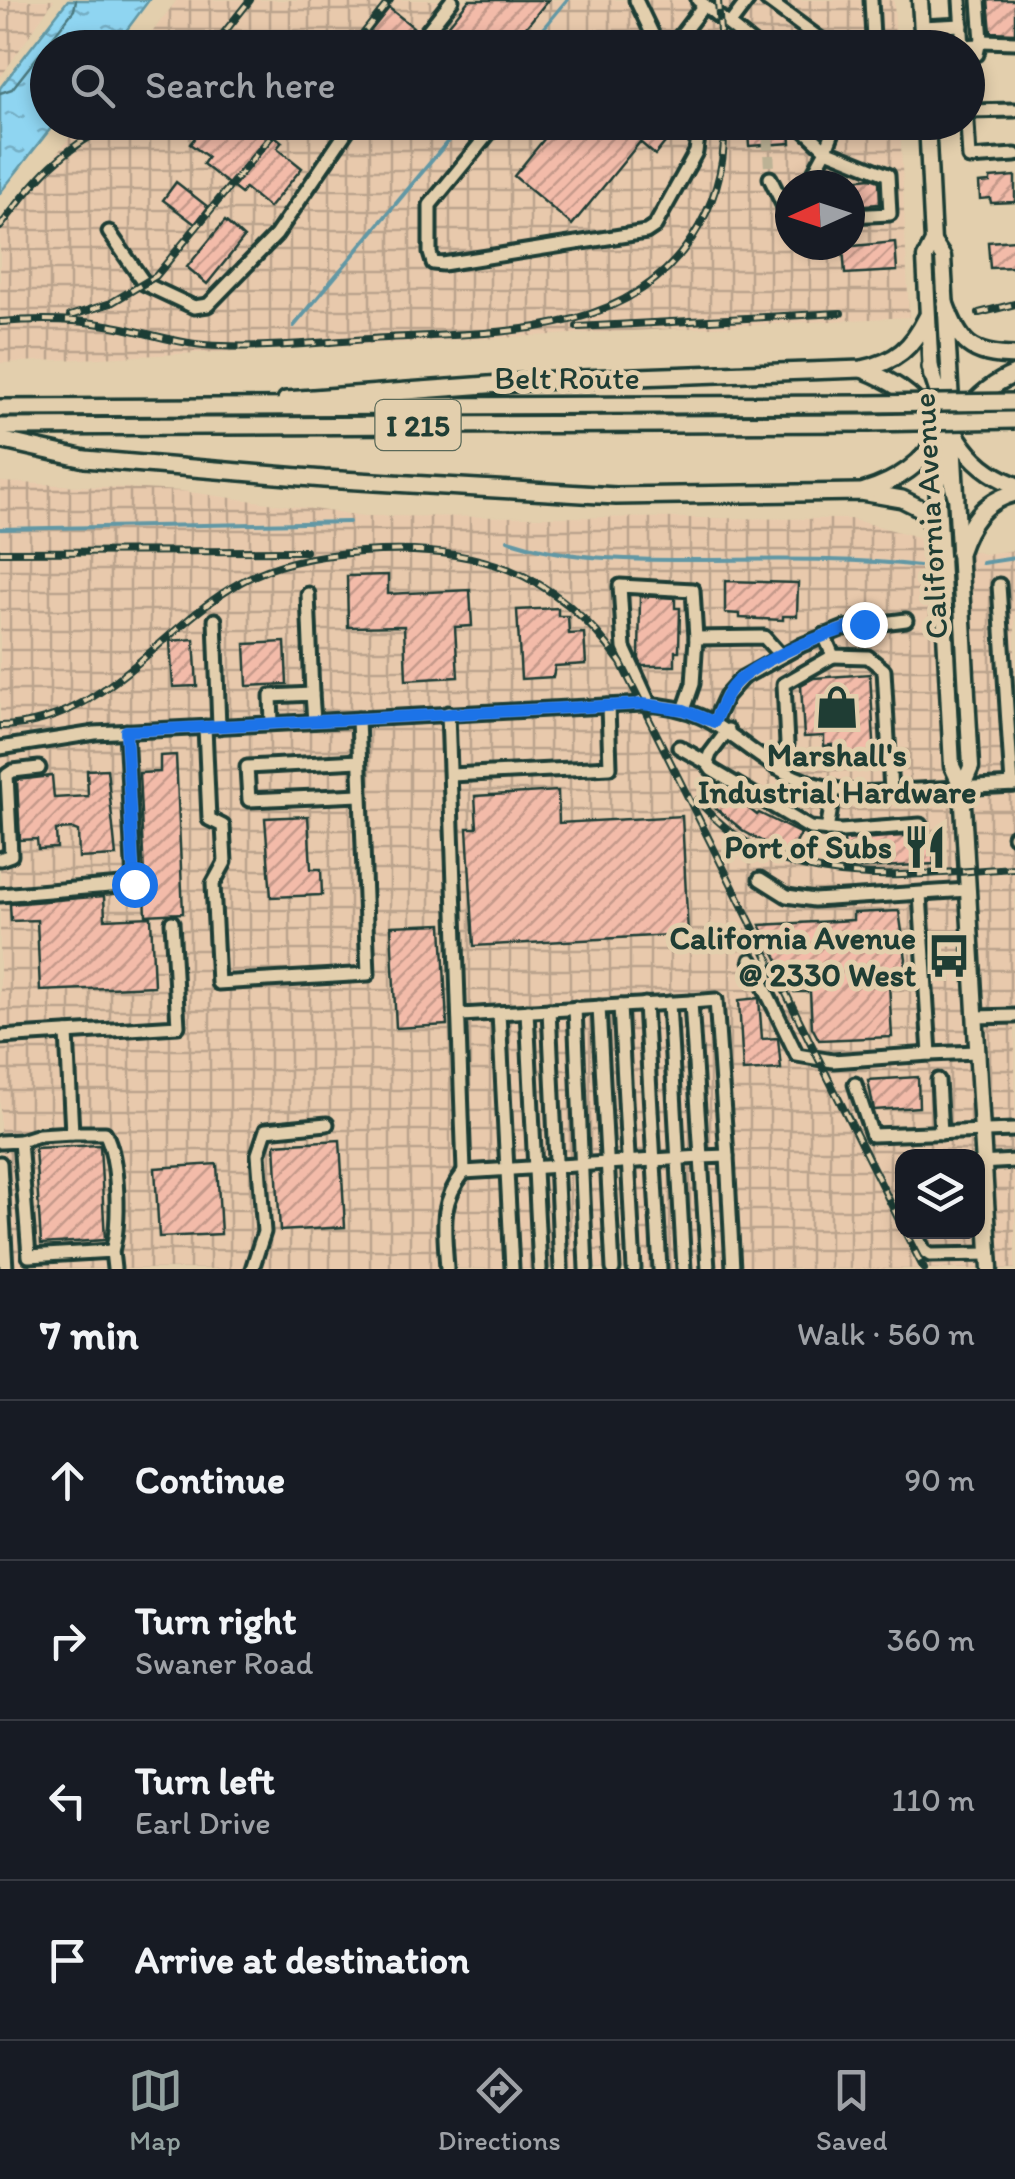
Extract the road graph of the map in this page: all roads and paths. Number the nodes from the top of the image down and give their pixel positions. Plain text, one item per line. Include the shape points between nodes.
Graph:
1 (452, 0) edge
2 (636, 0) edge
3 (748, 0) edge
4 (767, 0) edge
5 (871, 0) edge
6 (920, 0) edge
7 (960, 0) edge
8 (701, 3) edge
9 (730, 24) junction
10 (973, 24) edge
11 (922, 27) junction
12 (428, 30) edge
13 (650, 30) edge
14 (684, 30) edge
15 (737, 30) edge
16 (808, 30) edge
17 (872, 30) edge
18 (922, 30) edge
19 (1015, 42) edge
20 (1015, 110) edge
21 (985, 111) edge
22 (339, 140) edge
23 (483, 140) edge
24 (699, 140) edge
25 (815, 140) edge
26 (830, 140) edge
27 (928, 140) edge
28 (968, 140) edge
29 (826, 150) junction
30 (1015, 155) edge
31 (816, 170) edge
32 (770, 178) tunnel mouth
33 (775, 188) edge
34 (865, 215) edge
35 (109, 232) dead end
36 (933, 242) junction
37 (946, 303) junction
38 (927, 317) junction
39 (1015, 356) edge
40 (930, 367) junction
41 (862, 368) junction
42 (1015, 374) edge
43 (950, 388) junction
44 (1015, 402) edge
45 (0, 408) edge
46 (228, 408) junction
47 (945, 413) junction
48 (1015, 420) edge
49 (0, 427) edge
50 (940, 437) junction
51 (0, 440) edge
52 (936, 469) joint
53 (1015, 485) edge
54 (861, 492) junction
55 (1015, 493) edge
56 (956, 496) junction
57 (960, 553) junction
58 (940, 558) junction
59 (999, 585) dead end
60 (308, 594) dead end
61 (216, 620) dead end
62 (906, 620) dead end
63 (824, 635) junction
64 (696, 638) junction
65 (781, 656) junction
66 (834, 656) junction
67 (312, 694) junction
68 (650, 704) junction
69 (608, 706) junction
70 (684, 710) junction
71 (448, 713) junction
72 (358, 719) junction
73 (314, 721) junction
74 (714, 722) junction
75 (272, 724) junction
76 (220, 727) junction
77 (205, 728) junction
78 (728, 730) junction
79 (126, 731) junction
80 (680, 747) dead end
81 (0, 748) edge
82 (359, 761) junction
83 (707, 763) junction
84 (39, 768) dead end
85 (778, 768) junction
86 (451, 775) junction
87 (1013, 785) edge
88 (962, 788) junction
89 (834, 790) junction
90 (891, 791) junction
91 (360, 794) junction
92 (4, 800) edge
93 (920, 824) dead end
94 (828, 830) junction
95 (0, 859) edge
96 (760, 879) dead end
97 (968, 890) junction
98 (920, 894) junction
99 (0, 895) edge
100 (172, 922) dead end
101 (751, 960) dead end
102 (690, 1002) junction
103 (669, 1003) junction
104 (644, 1004) junction
105 (620, 1006) junction
106 (599, 1007) junction
107 (574, 1008) junction
108 (549, 1010) junction
109 (528, 1011) junction
110 (499, 1012) junction
111 (460, 1015) junction
112 (1015, 1016) edge
113 (975, 1018) junction
114 (66, 1033) junction
115 (0, 1038) edge
116 (977, 1052) junction
117 (930, 1054) junction
118 (938, 1080) dead end
119 (855, 1084) dead end
120 (327, 1124) dead end
121 (1015, 1130) edge
122 (982, 1132) junction
123 (72, 1133) junction
124 (941, 1133) junction
125 (20, 1141) junction
126 (0, 1142) edge
127 (981, 1149) edge
128 (727, 1156) junction
129 (701, 1157) junction
130 (676, 1158) junction
131 (652, 1160) junction
132 (1015, 1161) edge
133 (628, 1162) junction
134 (0, 1163) edge
135 (606, 1163) junction
136 (985, 1163) edge
137 (582, 1164) junction
138 (556, 1166) junction
139 (535, 1168) junction
140 (507, 1169) junction
141 (464, 1172) junction
142 (26, 1200) junction
143 (2, 1202) edge
144 (985, 1218) edge
145 (918, 1239) edge
146 (112, 1252) junction
147 (52, 1255) junction
148 (989, 1262) edge
149 (6, 1269) edge
150 (52, 1269) edge
151 (114, 1269) edge
152 (252, 1269) edge
153 (447, 1269) edge
154 (512, 1269) edge
155 (540, 1269) edge
156 (562, 1269) edge
157 (586, 1269) edge
158 (612, 1269) edge
159 (634, 1269) edge
160 (660, 1269) edge
161 (684, 1269) edge
162 (708, 1269) edge
163 (734, 1269) edge

1 - 12 street
2 - 13 street
3 - 9 street
4 - 16 street
5 - 17 street
6 - 11 main road
7 - 10 street
8 - 9 street
8 - 14 street
9 - 15 street
10 - 11 street
10 - 19 street
11 - 18 main road
20 - 21 street
22 - 35 street via 276,234 208,306 194,308 145,284
23 - 24 street via 430,205 433,262 646,232
25 - 29 street
26 - 29 street
27 - 36 main road, California Avenue
28 - 30 street via 968,158
29 - 31 street
29 - 34 street via 888,175 890,214
32 - 33 street
36 - 37 main road, California Avenue via 943,257
36 - 38 main road, California Avenue via 925,258
37 - 39 highway via 956,331 972,348
37 - 43 main road, California Avenue
38 - 40 main road, California Avenue
38 - 41 highway via 905,351
40 - 47 highway
40 - 50 main road, California Avenue
41 - 46 highway via 461,386
41 - 50 highway via 908,392
42 - 50 highway via 983,393
43 - 47 highway
43 - 50 main road, California Avenue
44 - 46 highway, Belt Route / I 215, bridge
45 - 46 highway, Belt Route / I 215
47 - 50 highway
48 - 49 highway, Belt Route / I 215, bridge
50 - 52 highway
50 - 53 highway
50 - 54 highway via 904,474
50 - 56 highway
50 - 56 main road, California Avenue
51 - 54 highway via 85,459 324,479 616,496
52 - 58 main road, California Avenue
54 - 58 highway via 920,508 932,524
55 - 57 highway via 977,516
56 - 57 main road, California Avenue
57 - 88 main road, California Avenue via 971,767
58 - 88 main road, California Avenue via 952,766
59 - 87 street
60 - 67 street
61 - 76 street
62 - 63 street
63 - 65 street
63 - 66 street
64 - 65 street via 764,637
64 - 68 street via 693,590 620,586 624,648
64 - 70 street
65 - 74 street via 733,686
66 - 85 street via 784,684 787,744
66 - 90 street via 868,656 884,670
67 - 73 street
67 - 75 street via 271,696
68 - 69 street
68 - 70 street
69 - 71 street
69 - 86 street via 610,767
70 - 74 street
71 - 72 street
71 - 86 street
72 - 73 street
72 - 82 street
73 - 75 street
74 - 78 street
75 - 76 street
76 - 77 street
77 - 79 street
77 - 91 street via 209,819 223,826 225,862 213,884 218,983 368,974
78 - 83 street
78 - 85 street
79 - 81 street
79 - 99 street via 134,884
80 - 83 street
82 - 91 street
82 - 91 street via 247,766 248,800
83 - 94 street via 810,828
84 - 92 street via 8,773
85 - 89 street
86 - 111 street
87 - 88 street
88 - 90 street
88 - 97 main road, California Avenue
89 - 90 street
89 - 94 street
92 - 95 street via 12,855
93 - 94 street
96 - 98 street via 798,899
97 - 98 street
97 - 113 main road, California Avenue
98 - 117 street
100 - 114 street via 178,1026
101 - 117 street via 797,1055 833,1061
102 - 103 street
102 - 128 street via 716,1000
102 - 129 street
103 - 104 street
103 - 130 street
104 - 105 street
104 - 131 street
105 - 106 street
105 - 133 street
106 - 107 street
106 - 135 street
107 - 108 street
107 - 137 street
108 - 109 street
108 - 138 street
109 - 110 street
109 - 139 street
110 - 111 street
110 - 140 street
111 - 141 street
112 - 113 street
113 - 116 main road, California Avenue
114 - 115 street
114 - 123 street
116 - 117 street
116 - 122 main road, California Avenue
118 - 124 street
119 - 124 street via 872,1134
120 - 152 street via 266,1130 258,1154 264,1232
121 - 122 street
122 - 124 street
122 - 127 main road, California Avenue
123 - 125 street
123 - 146 street via 105,1134 111,1148 118,1232
125 - 126 street
125 - 142 street
128 - 129 street
128 - 163 street
129 - 130 street
129 - 162 street
130 - 131 street
130 - 161 street
131 - 133 street
131 - 160 street
132 - 136 street
133 - 135 street
133 - 159 street
134 - 143 street
135 - 137 street
135 - 158 street
137 - 138 street
137 - 157 street
138 - 139 street
138 - 156 street
139 - 140 street
139 - 155 street
140 - 141 street
140 - 154 street
141 - 153 street via 444,1208
142 - 143 street
142 - 147 street via 29,1256
143 - 149 street
144 - 148 main road, California Avenue
145 - 148 street via 930,1255
146 - 147 street
146 - 151 street
147 - 150 street

